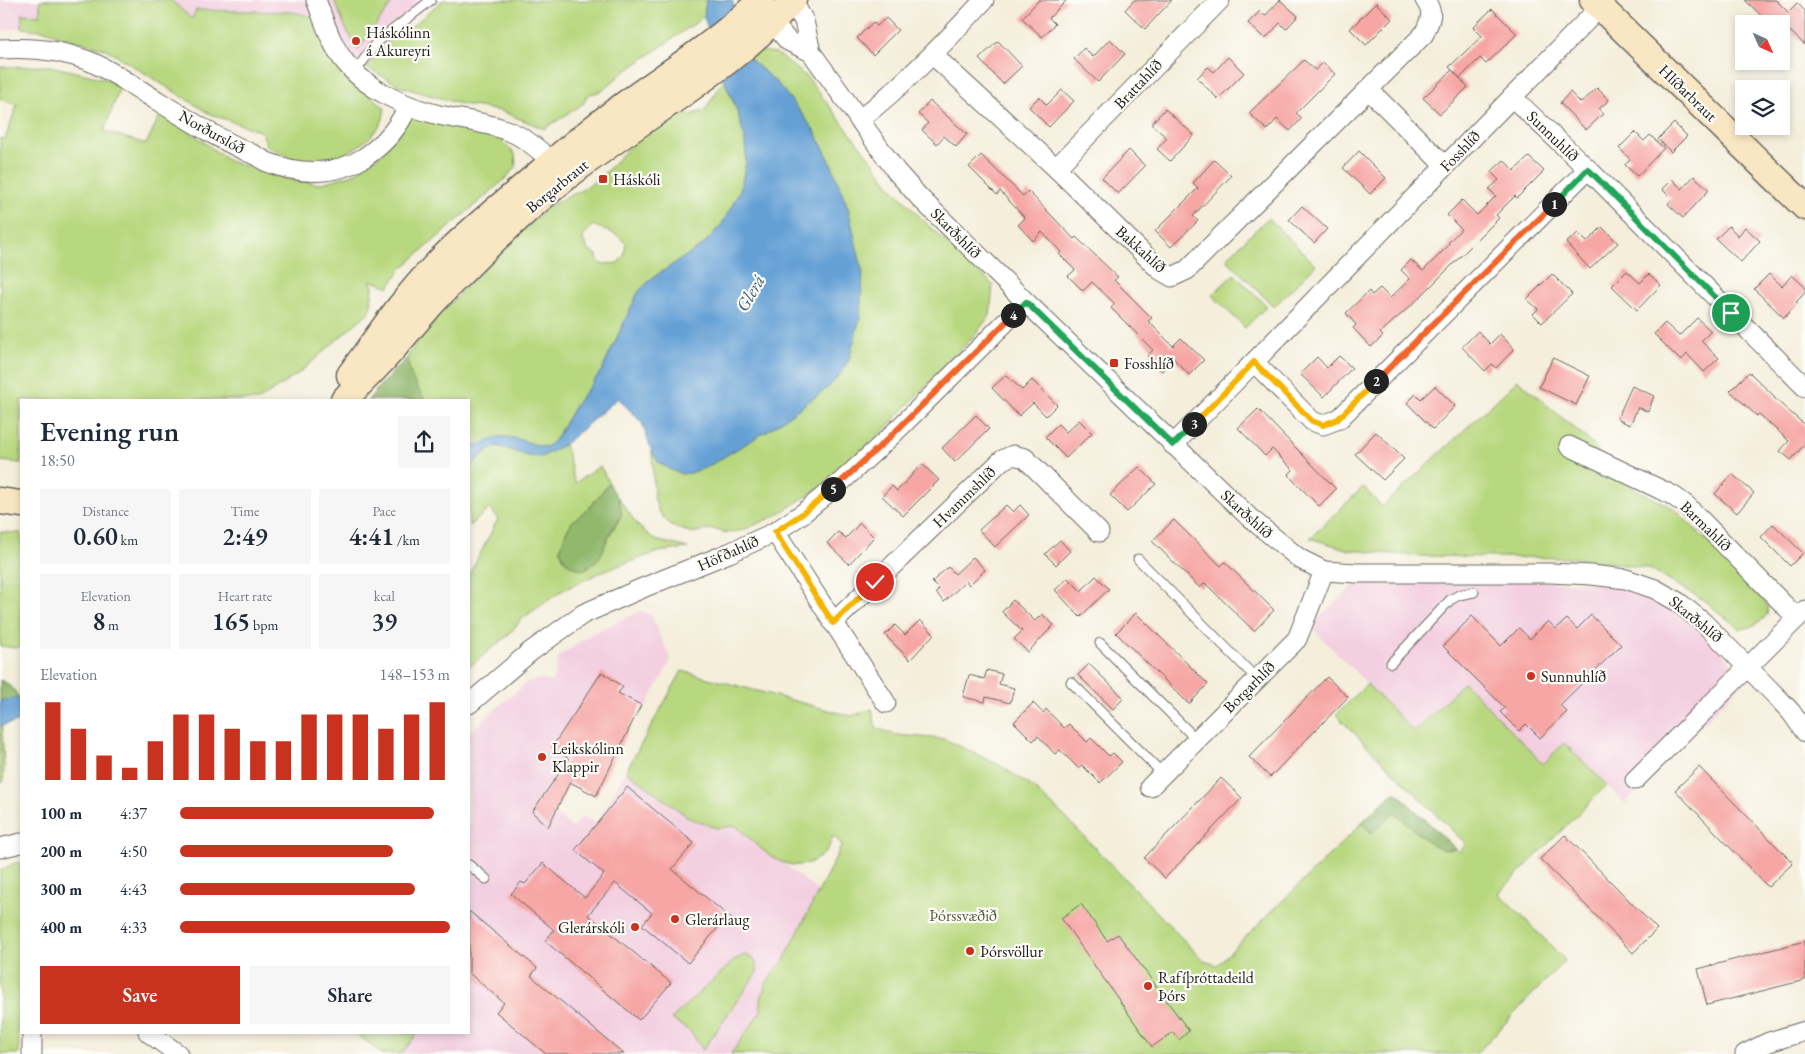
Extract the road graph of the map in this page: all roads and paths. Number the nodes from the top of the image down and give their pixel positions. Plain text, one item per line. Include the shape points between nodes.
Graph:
1 (316, 0) edge
2 (431, 0) edge
3 (793, 0) edge
4 (984, 0) edge
5 (1220, 0) edge
6 (1425, 0) edge
7 (1596, 3) edge
8 (757, 17) edge
9 (0, 49) edge
10 (811, 52) junction
11 (933, 55) junction
12 (355, 72) junction
13 (1368, 89) junction
14 (1512, 97) junction
15 (408, 106) junction
16 (859, 120) junction
17 (1445, 166) junction
18 (1056, 168) junction
19 (1588, 169) junction
20 (559, 170) junction
21 (1805, 207) edge
22 (1026, 302) junction
23 (1254, 362) junction
24 (1805, 387) edge
25 (328, 399) edge
26 (345, 399) edge
27 (1173, 445) junction
28 (1569, 446) dead end
29 (0, 501) edge
30 (20, 504) edge
31 (775, 532) junction
32 (1099, 532) dead end
33 (1138, 559) dead end
34 (1324, 571) junction
35 (1474, 592) dead end
36 (1801, 614) edge
37 (833, 623) junction
38 (1100, 643) dead end
39 (1391, 663) dead end
40 (1748, 666) junction
41 (1257, 679) junction
42 (1071, 682) dead end
43 (470, 703) edge
44 (886, 703) dead end
45 (1805, 732) edge
46 (1197, 740) junction
47 (1163, 774) junction
48 (1636, 780) dead end
49 (1150, 788) dead end
50 (20, 843) edge
51 (0, 848) edge
52 (470, 866) edge
53 (486, 879) dead end
54 (1805, 1030) edge
55 (32, 1034) edge
56 (151, 1034) edge
57 (32, 1054) edge
58 (178, 1054) edge
59 (1745, 1054) edge

1 - 12 street via 344,62
2 - 12 lane via 376,43
3 - 8 street, Borgarbraut
3 - 10 street, Skarðshlíð via 804,21
4 - 11 street
5 - 18 street, Brattahlíð
6 - 13 street, Bakkahlíð via 1431,9 1431,19 1424,34
7 - 14 street, Fosshlíð
7 - 21 street, Hlíðarbraut
8 - 10 street, Skarðshlíð via 788,41
8 - 20 street, Borgarbraut via 728,62 662,94 611,143
9 - 15 street, Norðurslóð via 24,47 89,61 225,141 291,170 317,172 354,164 388,138
10 - 16 street, Skarðshlíð
11 - 16 street
11 - 18 street, Bakkahlíð
12 - 15 street via 375,88
13 - 17 street
13 - 18 street, Bakkahlíð via 1187,270 1172,276 1160,270
14 - 17 street, Fosshlíð
14 - 19 street, Sunnuhlíð
15 - 20 street via 507,130 542,151
16 - 22 street, Skarðshlíð via 896,171
17 - 23 street, Fosshlíð
19 - 23 street via 1338,419 1323,425 1312,421
19 - 24 street, Sunnuhlíð
20 - 25 street, Borgarbraut via 495,210 436,264 387,323 349,377
20 - 26 street, Borgarbraut via 520,216 433,302
22 - 27 street, Skarðshlíð
22 - 31 street, Höfðahlíð via 842,481
23 - 27 street, Fosshlíð
27 - 34 street, Skarðshlíð via 1281,545
28 - 36 street, Barmahlíð via 1672,495 1686,505
29 - 30 street
31 - 37 street
31 - 43 street, Höfðahlíð via 583,614 530,652
32 - 37 street, Hvammshlíð via 1025,458 1013,456 1002,460
33 - 41 lane
34 - 40 street, Skarðshlíð via 1550,572 1626,579 1655,589 1678,602
34 - 41 street, Borgarhlíð via 1297,639
35 - 39 lane via 1450,600
36 - 40 street
37 - 44 street
38 - 46 lane
40 - 45 street, Skarðshlíð
40 - 48 street
41 - 46 street, Borgarhlíð
42 - 47 lane
46 - 47 street, Borgarhlíð
47 - 49 street, Borgarhlíð
50 - 51 street
52 - 53 lane
54 - 59 street
55 - 57 street
56 - 58 street

